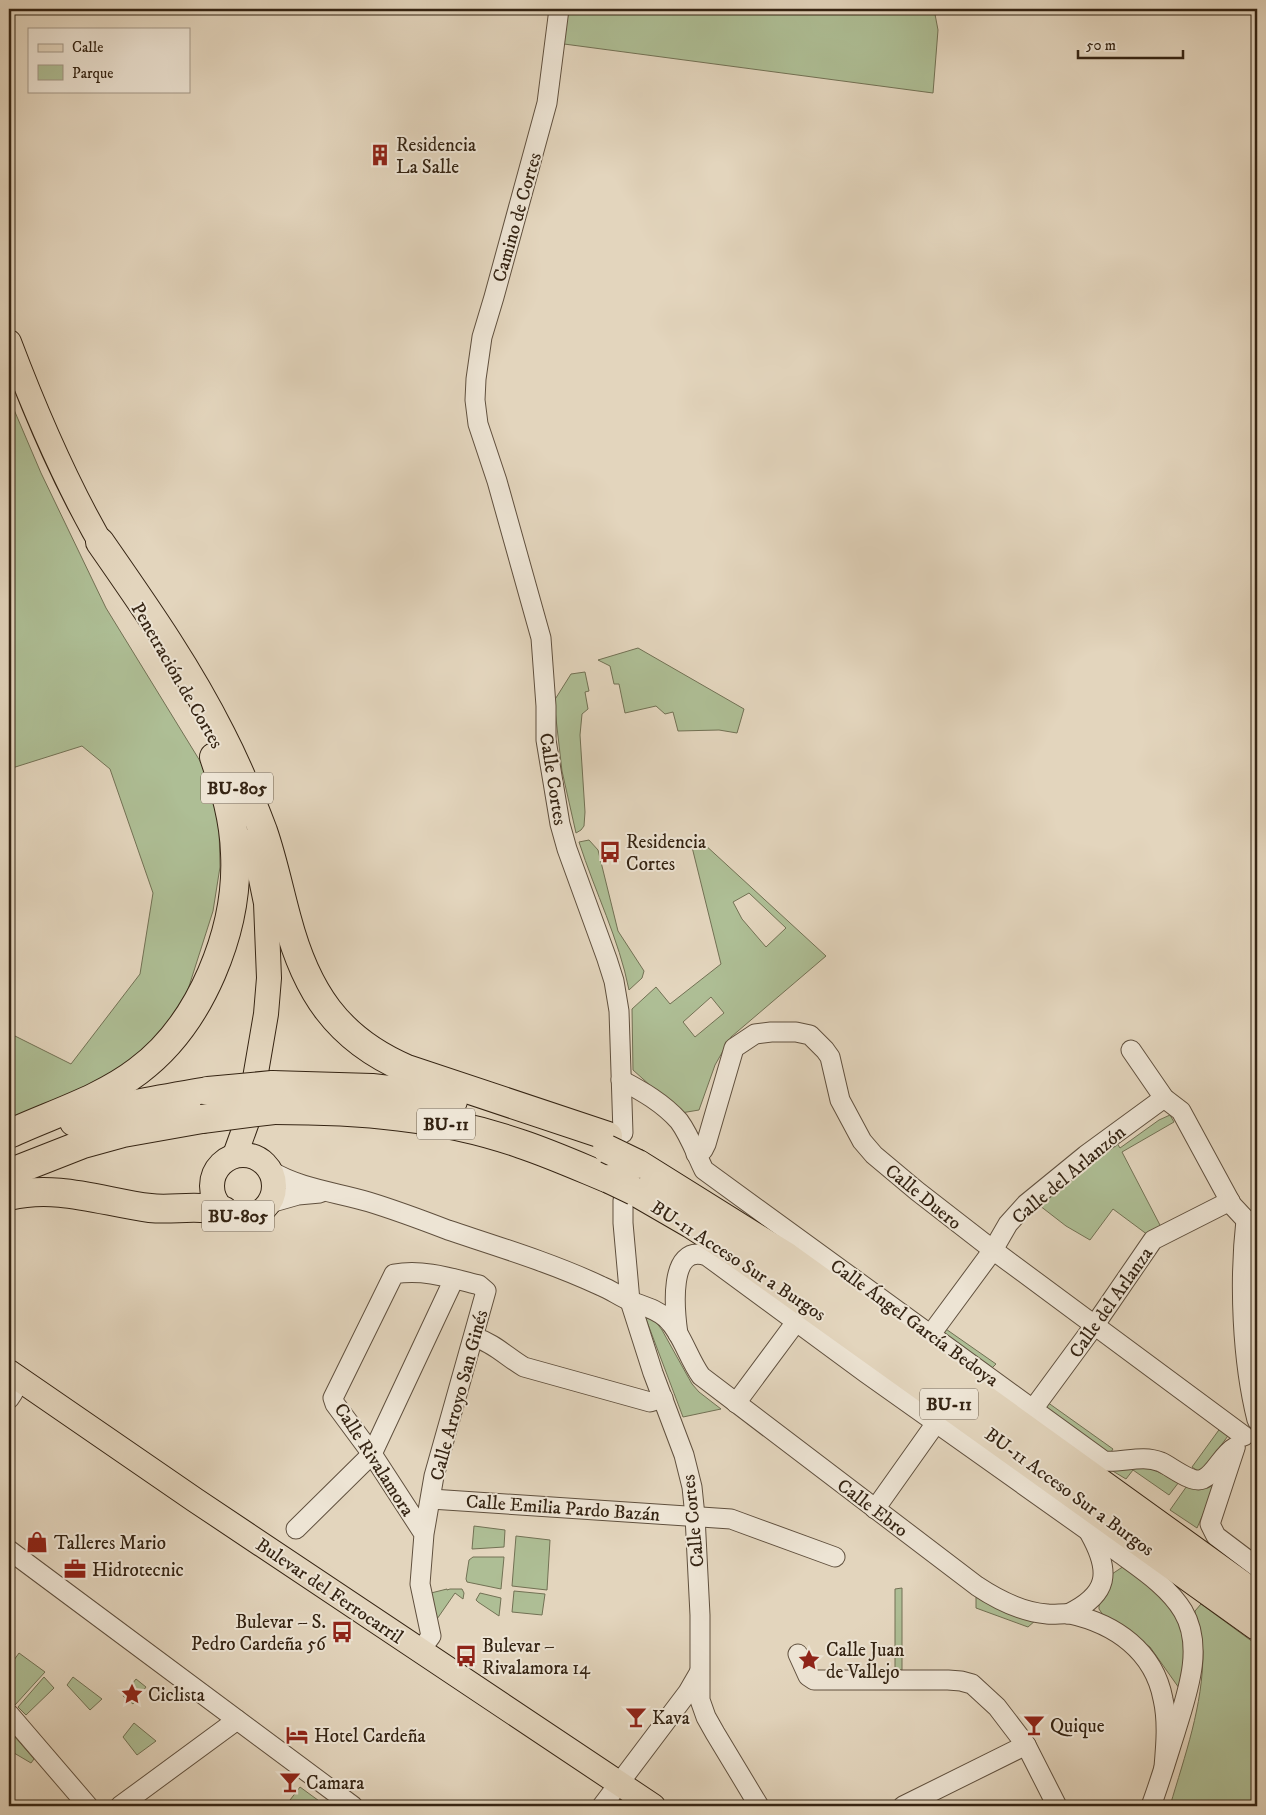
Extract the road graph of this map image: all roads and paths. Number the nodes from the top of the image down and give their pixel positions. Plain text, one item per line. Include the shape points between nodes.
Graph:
1 (559, 9) edge
2 (9, 342) edge
3 (478, 424) joint
4 (100, 542) junction
5 (1131, 1050) dead end
6 (621, 1080) junction
7 (273, 1097) junction
8 (1164, 1098) junction
9 (9, 1134) edge
10 (9, 1145) edge
11 (623, 1146) junction
12 (696, 1154) junction
13 (254, 1161) junction
14 (9, 1173) edge
15 (622, 1190) junction
16 (325, 1192) junction
17 (9, 1196) edge
18 (1230, 1201) junction
19 (270, 1203) junction
20 (224, 1211) junction
21 (1252, 1224) edge
22 (993, 1250) junction
23 (454, 1279) junction
24 (676, 1285) junction
25 (630, 1300) junction
26 (796, 1322) junction
27 (1094, 1326) junction
28 (931, 1334) junction
29 (679, 1335) junction
30 (474, 1337) junction
31 (10, 1388) edge
32 (663, 1398) junction
33 (736, 1403) junction
34 (1033, 1409) junction
35 (1257, 1420) edge
36 (936, 1423) junction
37 (1240, 1441) junction
38 (372, 1454) junction
39 (431, 1499) junction
40 (875, 1509) junction
41 (695, 1516) junction
42 (296, 1529) dead end
43 (1088, 1531) junction
44 (424, 1534) junction
45 (9, 1550) edge
46 (835, 1557) dead end
47 (1257, 1567) edge
48 (1257, 1596) edge
49 (1093, 1599) junction
50 (1068, 1614) junction
51 (1101, 1624) junction
52 (1257, 1626) edge
53 (426, 1643) junction
54 (798, 1654) dead end
55 (700, 1673) junction
56 (674, 1709) junction
57 (9, 1714) edge
58 (706, 1717) junction
59 (237, 1720) junction
60 (1026, 1746) junction
61 (1164, 1767) junction
62 (611, 1794) edge
63 (88, 1806) edge
64 (120, 1806) edge
65 (353, 1806) edge
66 (633, 1806) edge
67 (653, 1806) edge
68 (759, 1806) edge
69 (903, 1806) edge
70 (1057, 1806) edge
71 (1151, 1806) edge

1 - 3 street, Camino de Cortes via 547,102 482,337 475,400
2 - 4 main road, Penetración de Cortes / BU-805 via 62,470
3 - 6 street, Calle Cortes via 541,638 551,779 564,841 614,981 619,1011
4 - 9 highway via 213,755 227,796 235,854 228,926 214,967 196,1003 182,1026 155,1058 119,1084
4 - 11 highway via 173,648 222,734 263,832 287,922 304,970 340,1025 361,1044 407,1070
4 - 13 main road, Penetración de Cortes / BU-805 via 221,746 250,826 266,903 269,978 248,1119
5 - 8 street
6 - 11 street, Calle Cortes
6 - 12 street, Calle Ángel García Bedoya via 662,1105 678,1121
7 - 10 highway, BU-11, bridge via 208,1090 107,1111
7 - 11 highway, BU-11 via 332,1086 415,1093 483,1107
7 - 14 highway, BU-11, bridge via 202,1119 123,1133 83,1144
7 - 15 highway, BU-11 Acceso Sur a Burgos / BU-11 via 325,1110 440,1122 478,1131 521,1144
8 - 18 street via 1181,1111
8 - 22 street, Calle del Arlanzón via 1026,1204 1008,1224
11 - 48 highway, BU-11 Acceso Sur a Burgos / BU-11 via 702,1187 797,1253 881,1326
12 - 22 street, Calle Duero via 706,1144 734,1048 755,1034 810,1035 830,1057 840,1100 857,1133 874,1155
12 - 28 street, Calle Ángel García Bedoya via 704,1170
13 - 16 street via 282,1178
13 - 19 main road, BU-805 via 275,1187
13 - 20 main road, BU-805 via 226,1159 219,1166 213,1179 213,1194
15 - 25 street, Calle Cortes
15 - 52 highway, BU-11 Acceso Sur a Burgos / BU-11 via 691,1224 739,1255
16 - 19 street
16 - 25 street, Calle Ebro via 369,1202 566,1272
17 - 20 highway via 23,1192 82,1194 151,1208
18 - 21 street
18 - 27 street, Calle del Arlanza via 1153,1240
19 - 20 main road, BU-805 via 254,1216 233,1216
21 - 35 street via 1242,1253 1247,1363
22 - 27 street, Calle Duero
22 - 28 street, Calle del Arlanzón
23 - 30 street, Calle Arroyo San Ginés via 480,1285 486,1291
23 - 38 street
23 - 38 street, Calle Rivalamora via 425,1272 394,1274 333,1398
24 - 25 street via 658,1298
24 - 26 street via 683,1262 692,1254 707,1256
24 - 29 street, Calle Ebro
25 - 29 street, Calle Ebro via 660,1314
25 - 32 street, Calle Cortes
26 - 33 street
26 - 36 street
27 - 34 street, Calle del Arlanza
27 - 37 street, Calle Duero
28 - 34 street, Calle Ángel García Bedoya
29 - 33 street, Calle Ebro via 701,1376
30 - 32 street via 492,1344 524,1367 650,1402
30 - 39 street, Calle Arroyo San Ginés via 434,1476
31 - 53 main road, Bulevar del Ferrocarril
31 - 62 main road, Bulevar del Ferrocarril
32 - 41 street, Calle Cortes via 684,1455
33 - 40 street, Calle Ebro
34 - 37 street, Calle Ángel García Bedoya via 1104,1461 1130,1458 1160,1461 1196,1480 1207,1476
35 - 37 street
36 - 40 street
36 - 43 street
37 - 47 street via 1210,1524 1216,1536
38 - 42 street
38 - 44 street, Calle Rivalamora
39 - 41 street, Calle Emilia Pardo Bazán
39 - 44 street, Calle Arroyo San Ginés
40 - 50 street, Calle Ebro via 994,1598 1037,1613
41 - 46 street, Calle Emilia Pardo Bazán via 731,1519
41 - 55 street, Calle Cortes
43 - 49 street via 1100,1553 1103,1568 1101,1583
43 - 61 street via 1158,1584 1182,1611 1188,1623 1192,1636 1190,1678
44 - 53 street, Calle Rivalamora via 420,1584
45 - 59 street
49 - 50 street
49 - 51 street via 1094,1611
50 - 51 street, Calle Ebro
51 - 61 street, Calle Ebro via 1124,1636 1139,1649 1158,1681 1166,1721
53 - 62 main road, Bulevar del Ferrocarril
54 - 60 street via 808,1676 814,1680 948,1680 972,1684 998,1707
55 - 56 street
55 - 58 street, Calle Cortes via 700,1700
56 - 58 street via 690,1704
56 - 62 street
57 - 63 street
58 - 68 street, Calle Cortes
59 - 64 street
59 - 65 street
60 - 69 street
60 - 70 street
61 - 71 street
62 - 66 main road, Bulevar del Ferrocarril
62 - 67 main road, Bulevar del Ferrocarril

